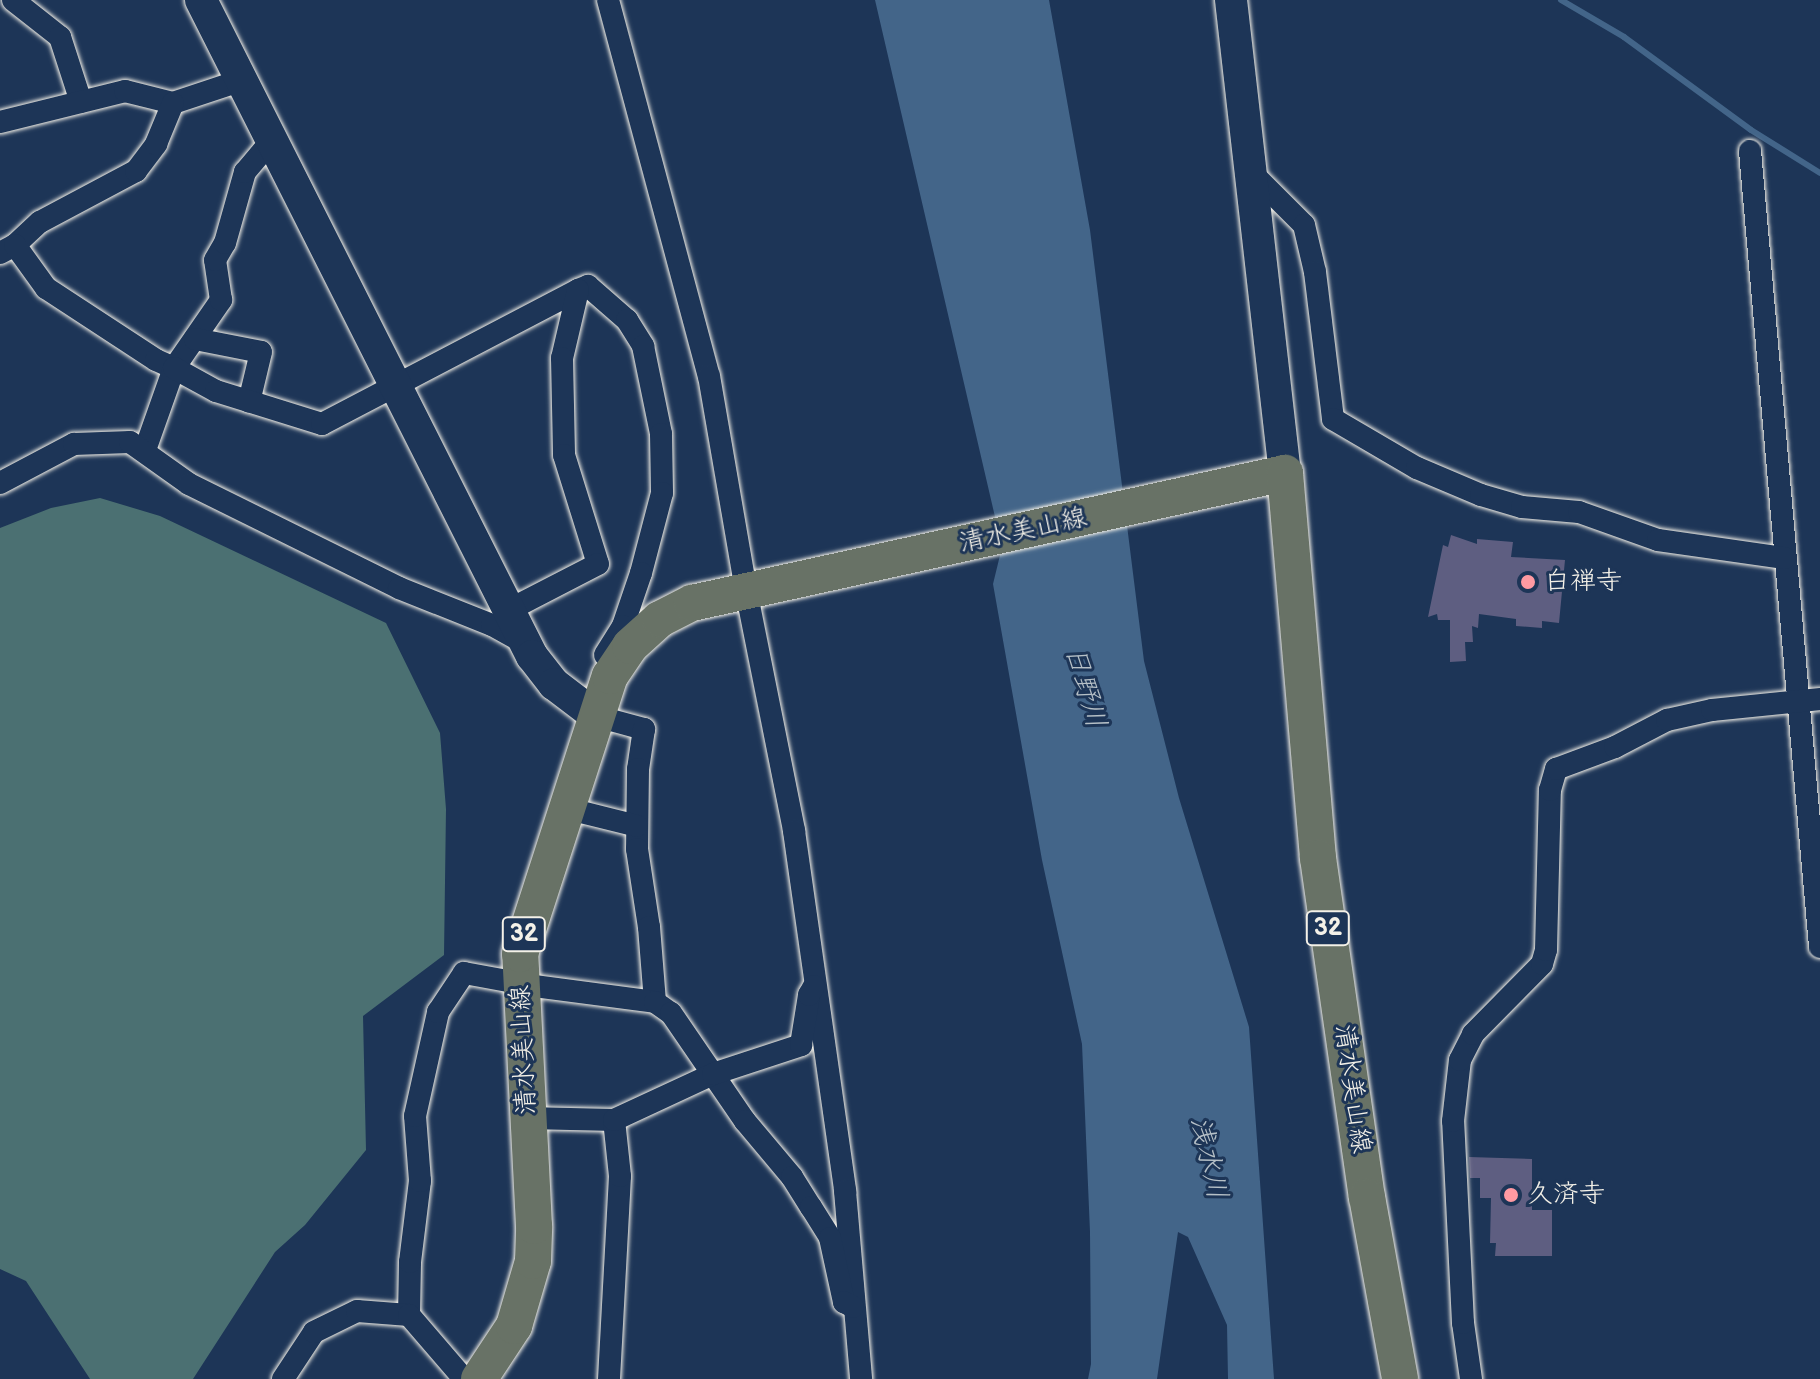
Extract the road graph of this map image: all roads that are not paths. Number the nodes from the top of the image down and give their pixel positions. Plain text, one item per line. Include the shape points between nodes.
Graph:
1 (13, 0) edge
2 (201, 0) edge
3 (608, 0) edge
4 (1231, 0) edge
5 (242, 80) junction
6 (81, 102) junction
7 (173, 103) junction
8 (0, 122) edge
9 (273, 139) junction
10 (1750, 151) dead end
11 (1250, 171) junction
12 (7, 249) edge
13 (578, 290) junction
14 (195, 339) junction
15 (174, 368) junction
16 (398, 387) junction
17 (249, 402) junction
18 (145, 450) junction
19 (1285, 473) junction
20 (0, 483) edge
21 (1785, 558) junction
22 (756, 588) junction
23 (509, 610) junction
24 (525, 643) junction
25 (1810, 701) edge
26 (596, 716) junction
27 (565, 808) junction
28 (637, 826) junction
29 (1820, 947) edge
30 (818, 981) junction
31 (516, 983) junction
32 (655, 1002) junction
33 (713, 1074) junction
34 (527, 1118) junction
35 (614, 1120) junction
36 (858, 1310) junction
37 (409, 1315) junction
38 (283, 1379) edge
39 (476, 1379) edge
40 (609, 1379) edge
41 (861, 1379) edge
42 (1400, 1379) edge
43 (1471, 1379) edge

1 - 6 street via 60,37
2 - 5 street
3 - 22 street via 709,376
4 - 11 street
5 - 7 street
5 - 9 street
6 - 7 street via 125,91
6 - 8 street
7 - 12 street via 156,144 136,171 61,210
9 - 14 street via 245,172 215,260 221,300
9 - 16 street
10 - 21 street
11 - 19 street
11 - 21 street via 1304,225 1333,419 1417,468 1481,495 1522,507 1579,512 1658,540
12 - 15 street via 46,288
13 - 16 street
13 - 23 street via 562,358 564,455 598,564
13 - 26 street via 588,286 627,320 643,346 661,434 662,493 623,626 590,687
14 - 15 street
14 - 17 street via 261,352
15 - 17 street
15 - 18 street
16 - 17 street via 322,424
16 - 23 street
18 - 20 street via 130,442 74,444
18 - 24 street via 189,484 399,588
19 - 22 main road, 清水美山線 / 32
19 - 42 main road, 清水美山線 / 32 via 1318,858 1367,1197
21 - 25 street
22 - 26 main road, 清水美山線 / 32 via 692,603 660,619 630,646 610,676
22 - 30 street
23 - 24 street
24 - 26 street via 554,684
25 - 29 street
25 - 43 street via 1667,720 1556,769 1550,790 1542,964 1473,1034 1460,1060 1453,1121 1463,1323
26 - 27 main road, 清水美山線 / 32
26 - 28 street via 644,729
27 - 28 street
27 - 31 main road, 清水美山線 / 32 via 526,926
28 - 32 street
30 - 33 street via 809,995 801,1045
30 - 36 street
31 - 32 street
31 - 34 main road, 清水美山線 / 32
31 - 37 street via 464,973 438,1012 415,1116 420,1181
32 - 33 street via 671,1013
33 - 35 street
33 - 36 street via 811,1207 830,1238 844,1302
34 - 35 street
34 - 39 main road, 清水美山線 / 32 via 533,1261 514,1326
35 - 40 street via 620,1176
36 - 41 street
37 - 38 street via 357,1311 314,1332
37 - 39 street

